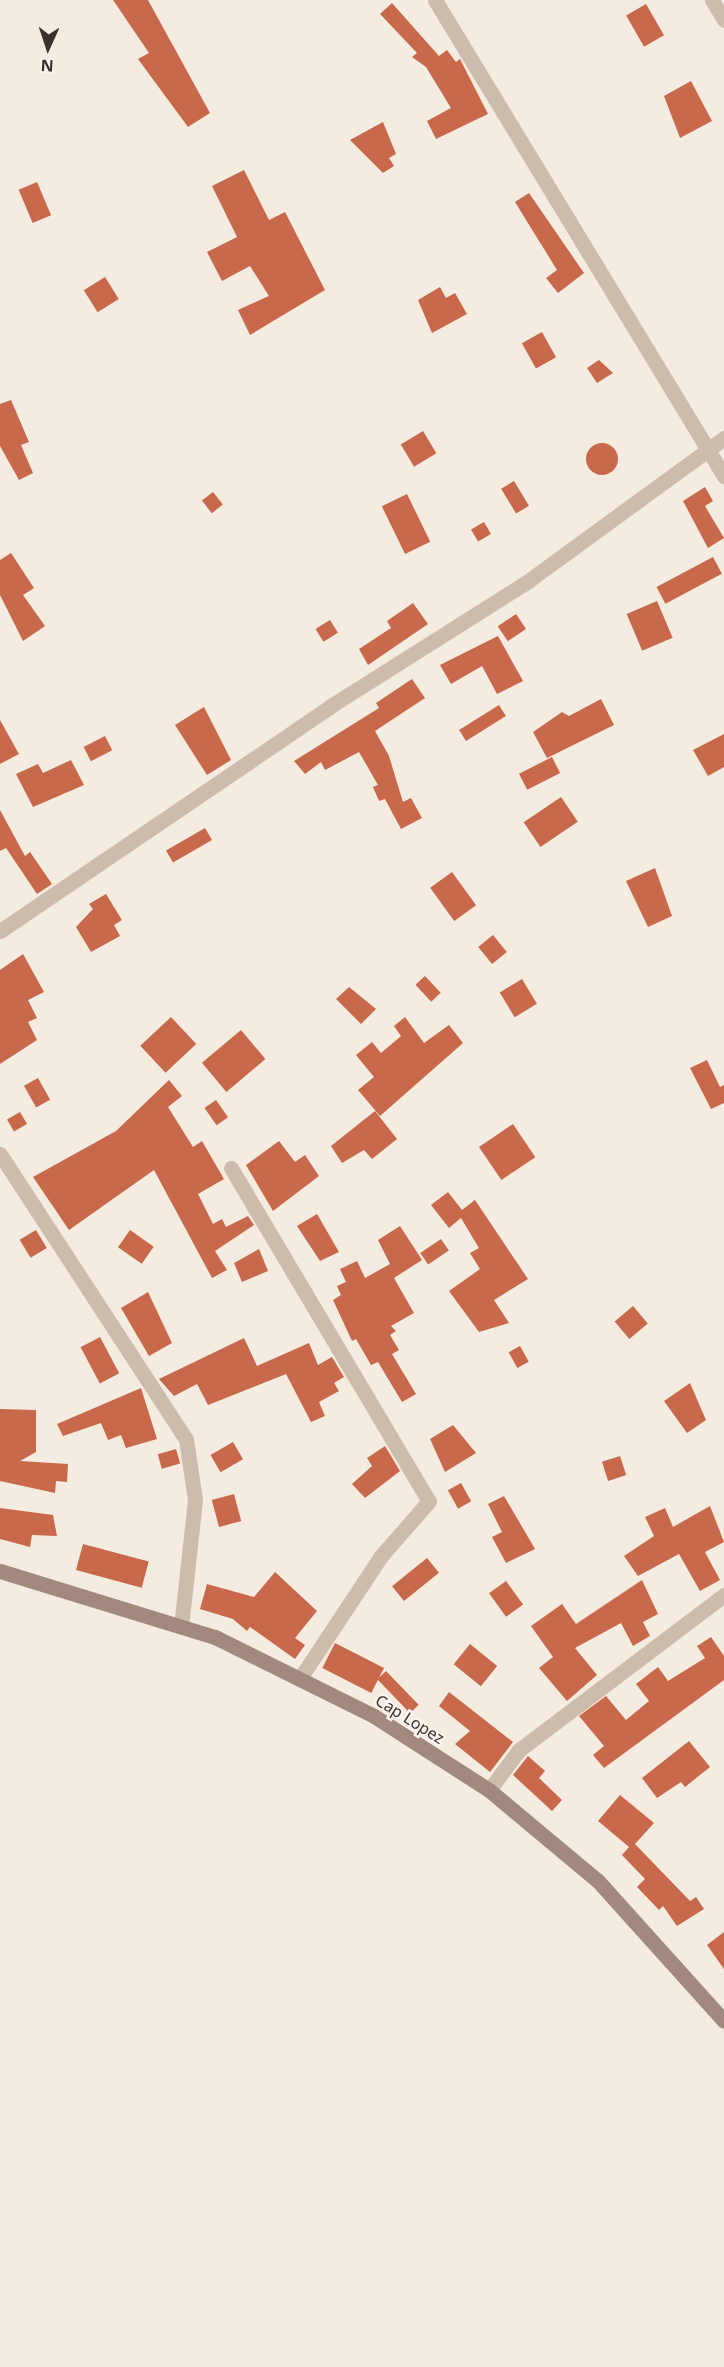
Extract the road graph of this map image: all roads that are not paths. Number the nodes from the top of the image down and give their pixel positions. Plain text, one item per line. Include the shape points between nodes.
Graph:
1 (435, 0) edge
2 (711, 0) edge
3 (724, 20) edge
4 (724, 438) edge
5 (708, 450) junction
6 (724, 476) edge
7 (0, 931) edge
8 (0, 1154) edge
9 (231, 1168) dead end
10 (0, 1571) edge
11 (724, 1595) edge
12 (181, 1626) junction
13 (301, 1677) junction
14 (489, 1790) junction
15 (724, 2020) edge

1 - 5 street
2 - 3 street
4 - 5 street
5 - 6 street
5 - 7 street via 528,581 330,707
8 - 12 street via 186,1439 195,1500
9 - 13 street via 429,1501 381,1556
10 - 12 street, Cap Lopez
11 - 14 street via 519,1750
12 - 13 street, Cap Lopez
13 - 14 street, Cap Lopez
14 - 15 street, Cap Lopez via 598,1881

